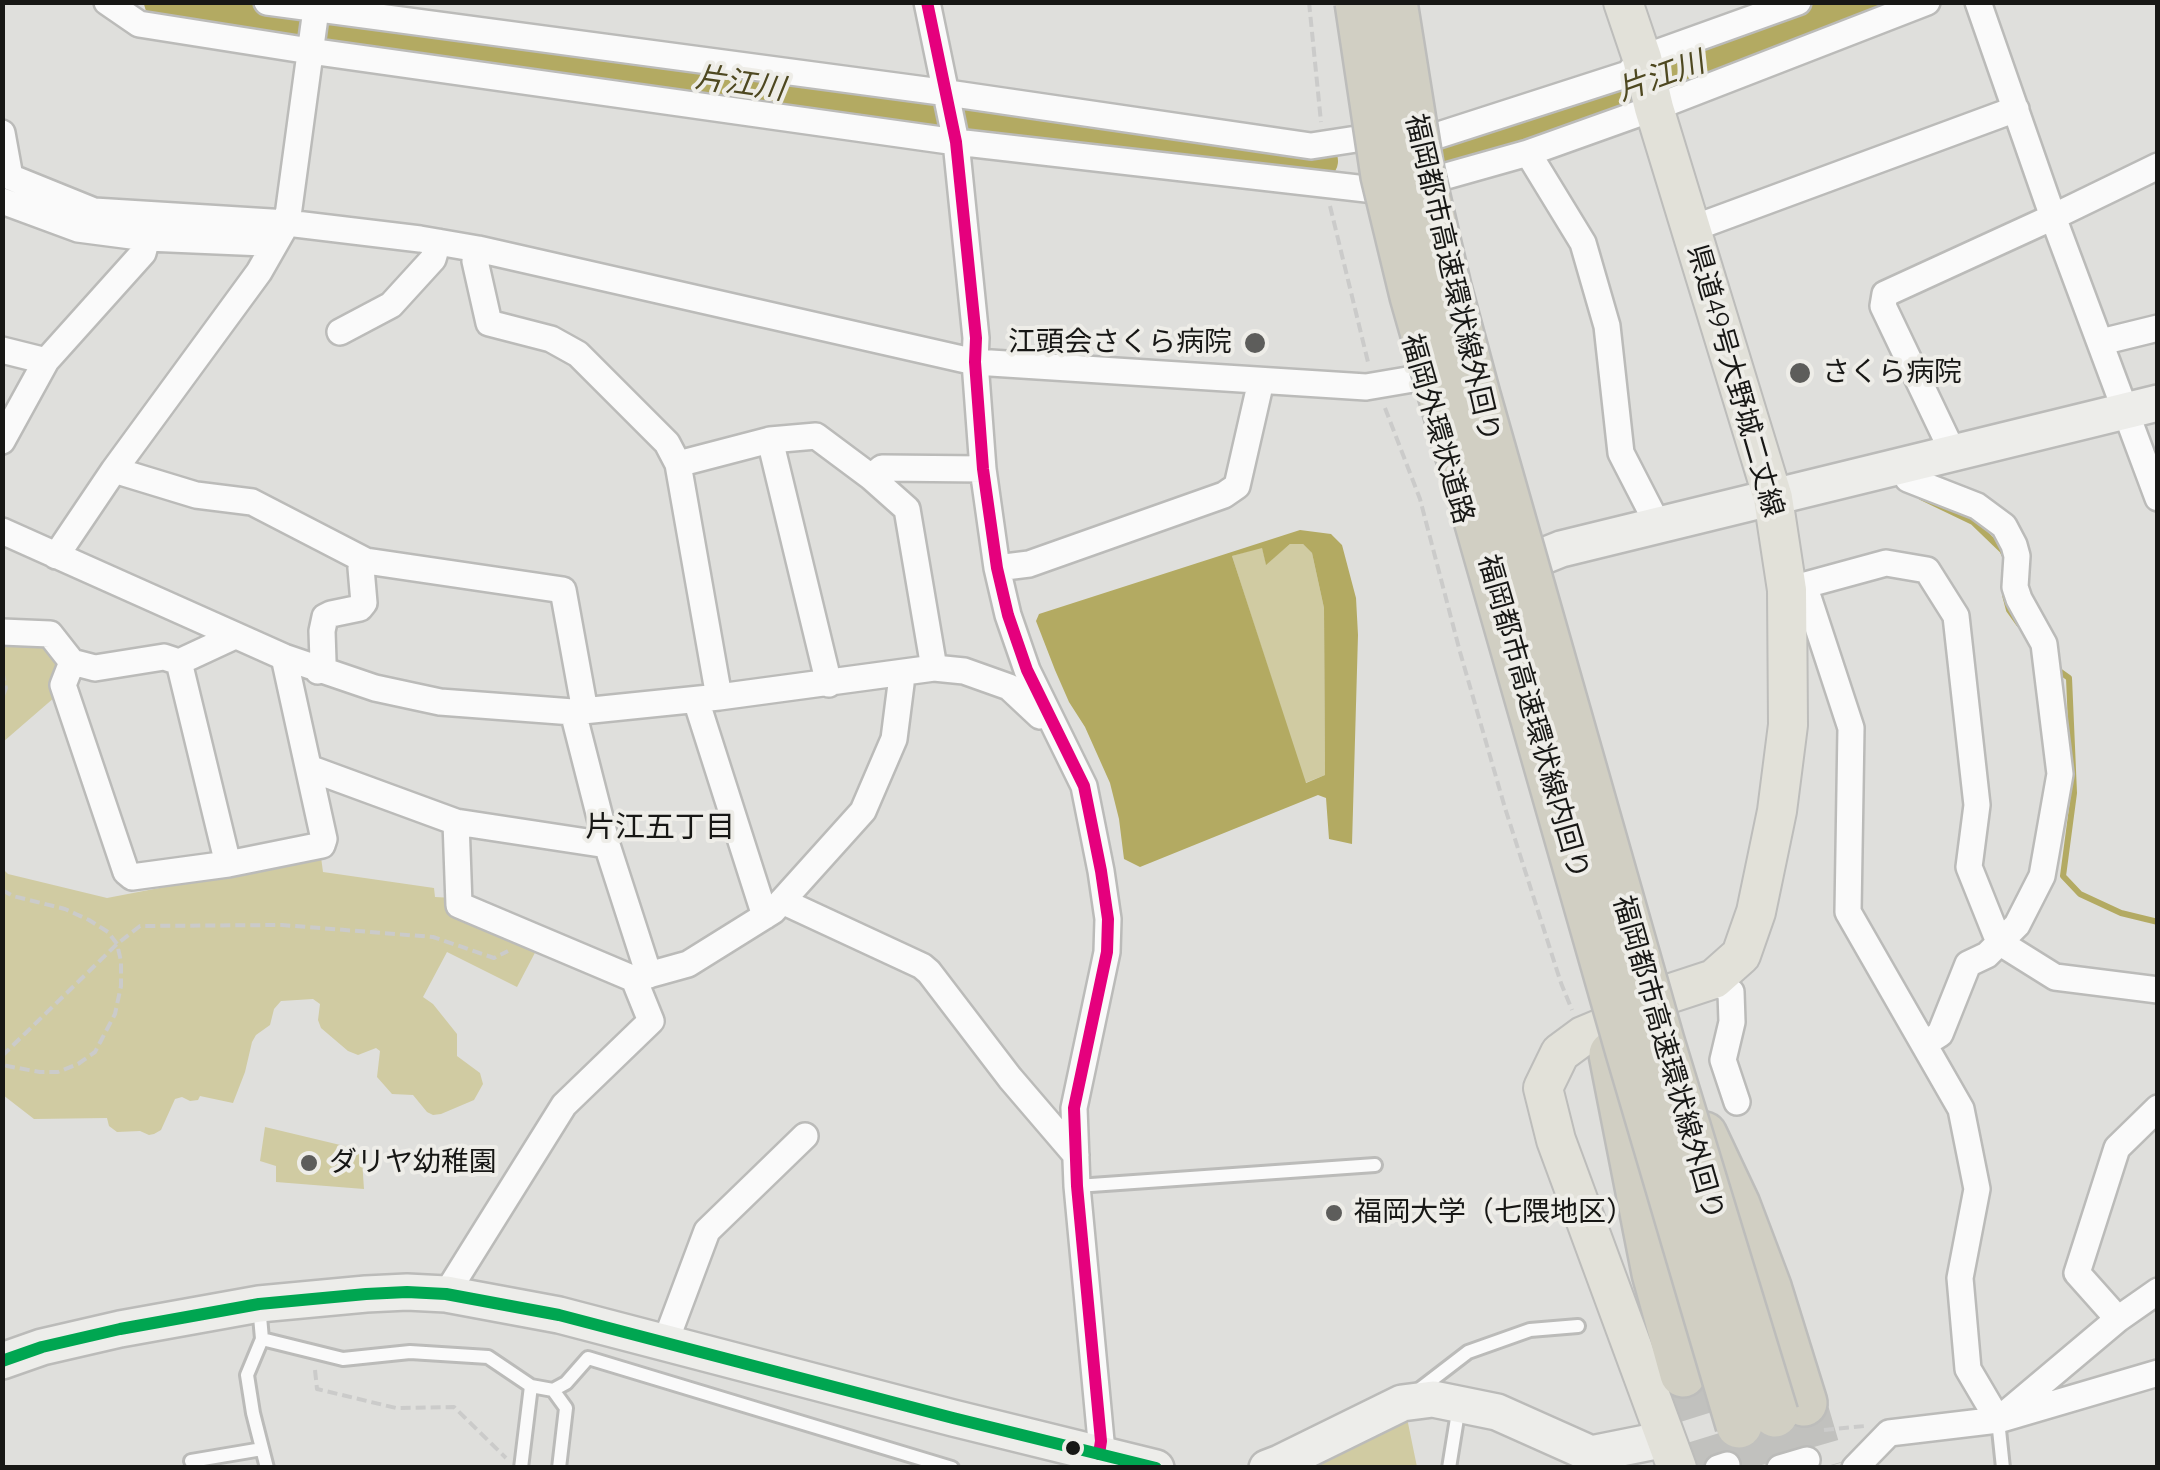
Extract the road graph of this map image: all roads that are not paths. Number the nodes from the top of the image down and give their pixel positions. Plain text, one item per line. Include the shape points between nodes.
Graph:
1 (107, 2) edge
2 (267, 2) edge
3 (927, 2) edge
4 (1347, 2) edge
5 (1358, 2) edge
6 (1394, 2) edge
7 (1623, 2) edge
8 (1798, 2) edge
9 (1927, 2) edge
10 (1978, 2) edge
11 (316, 6) edge
12 (311, 47) junction
13 (1647, 83) junction
14 (948, 94) junction
15 (2016, 109) junction
16 (2, 133) edge
17 (1343, 141) junction
18 (956, 142) junction
19 (1528, 153) junction
20 (2158, 166) edge
21 (1401, 173) junction
22 (2, 201) edge
23 (2054, 217) junction
24 (287, 223) junction
25 (1691, 228) junction
26 (147, 238) junction
27 (438, 242) junction
28 (273, 247) junction
29 (478, 249) junction
30 (2158, 328) edge
31 (340, 332) dead end
32 (2101, 342) junction
33 (2, 350) edge
34 (46, 360) junction
35 (975, 362) junction
36 (1260, 380) junction
37 (1398, 381) junction
38 (2142, 407) edge
39 (770, 440) junction
40 (2, 441) edge
41 (1950, 454) junction
42 (678, 464) junction
43 (1905, 466) junction
44 (983, 469) junction
45 (114, 470) junction
46 (871, 477) junction
47 (1773, 498) junction
48 (2158, 498) edge
49 (1658, 524) junction
50 (2, 531) edge
51 (56, 556) junction
52 (363, 560) junction
53 (997, 568) junction
54 (1502, 573) junction
55 (1787, 590) junction
56 (2, 632) edge
57 (236, 636) junction
58 (284, 657) junction
59 (72, 662) junction
60 (179, 662) junction
61 (934, 668) junction
62 (318, 670) junction
63 (900, 674) junction
64 (829, 684) junction
65 (708, 698) junction
66 (579, 712) junction
67 (1046, 712) junction
68 (310, 768) junction
69 (456, 822) junction
70 (607, 845) junction
71 (228, 864) junction
72 (773, 909) junction
73 (1999, 942) junction
74 (641, 977) junction
75 (1714, 978) junction
76 (2158, 990) edge
77 (1650, 1000) junction
78 (1595, 1031) junction
79 (1924, 1044) junction
80 (1736, 1102) dead end
81 (2158, 1108) edge
82 (805, 1136) dead end
83 (1076, 1155) junction
84 (1375, 1165) dead end
85 (1078, 1186) junction
86 (2158, 1291) edge
87 (446, 1294) junction
88 (259, 1304) junction
89 (2118, 1319) junction
90 (1578, 1326) dead end
91 (262, 1339) junction
92 (664, 1343) junction
93 (2, 1361) edge
94 (1683, 1374) tunnel mouth
95 (2158, 1374) edge
96 (531, 1386) junction
97 (553, 1390) junction
98 (1402, 1403) junction
99 (1459, 1404) junction
100 (1998, 1420) junction
101 (1753, 1435) edge
102 (262, 1449) junction
103 (1671, 1453) edge
104 (1099, 1454) junction
105 (1808, 1460) dead end
106 (191, 1462) dead end
107 (267, 1468) edge
108 (521, 1468) edge
109 (560, 1468) edge
110 (952, 1468) edge
111 (1156, 1468) edge
112 (1267, 1468) edge
113 (1449, 1468) edge
114 (1780, 1468) edge
115 (1856, 1468) edge
116 (2003, 1468) edge

1 - 12 street via 139,24
2 - 11 street
3 - 14 street
4 - 17 highway, 福岡外環状道路
5 - 101 highway, 福岡都市高速環状線内回り, bridge via 1384,176 1413,296 1628,1052
6 - 21 highway, 福岡外環状道路
6 - 101 highway, 福岡都市高速環状線外回り, bridge via 1421,171 1452,305 1662,1042
7 - 13 main road, 県道49号大野城二丈線
8 - 13 street
9 - 13 street
10 - 15 street
11 - 12 street
11 - 14 street
12 - 18 street
12 - 24 street
13 - 19 street
13 - 21 street via 1628,74
13 - 25 main road, 県道49号大野城二丈線
14 - 17 street via 1312,146
14 - 18 street
15 - 23 street
15 - 25 street
16 - 24 street via 10,177 94,211
17 - 21 highway, 福岡外環状道路
18 - 21 street via 1327,184
18 - 35 street
19 - 21 street
19 - 49 street via 1583,243 1607,326 1621,452
20 - 23 street
21 - 37 highway, 福岡外環状道路
21 - 54 highway, 福岡外環状道路 via 1465,369
22 - 26 street via 78,229
23 - 32 street
23 - 41 street via 1885,294 1883,306
24 - 27 street
24 - 28 street
25 - 47 main road, 県道49号大野城二丈線
26 - 28 street
26 - 34 street via 143,253
27 - 29 street
27 - 31 street via 434,259 391,305
28 - 45 street
29 - 35 street
29 - 42 street via 489,323 551,339 578,354 667,443
30 - 32 street
32 - 38 street
33 - 34 street
34 - 40 street
35 - 36 street
35 - 44 street
36 - 37 street via 1366,387
36 - 53 street via 1236,486 1224,495 1029,564
37 - 54 highway, 福岡外環状道路
38 - 41 street
38 - 48 street
39 - 42 street
39 - 46 street via 816,436
39 - 64 street
41 - 43 street
42 - 65 street
43 - 47 street
43 - 73 street via 1908,479 1977,506 2004,526 2017,556 2018,599 2044,644 2060,774 2042,876
44 - 46 street via 882,468
44 - 53 street
45 - 51 street
45 - 52 street via 196,495 252,502
46 - 61 street via 907,509
47 - 49 street
47 - 55 main road, 県道49号大野城二丈線
49 - 54 street
50 - 51 street
51 - 57 street
52 - 62 street via 364,603 325,617
52 - 66 street via 563,590
53 - 67 street
54 - 77 highway, 福岡外環状道路
54 - 78 highway, 福岡外環状道路
55 - 73 street via 1886,563 1927,570 1956,616 1978,805 1969,867
55 - 75 main road, 県道49号大野城二丈線 via 1788,725 1776,811 1741,955
55 - 79 street via 1809,600 1851,728 1848,912
56 - 59 street via 50,634
57 - 58 street
57 - 60 street
58 - 62 street
58 - 68 street
59 - 60 street via 95,668 164,657
59 - 71 street via 63,685 126,872
60 - 71 street
61 - 63 street
61 - 67 street via 1010,687 1040,716
62 - 66 street via 440,702
63 - 64 street
63 - 72 street via 894,739 863,811
64 - 65 street
65 - 66 street
65 - 72 street
66 - 70 street
67 - 83 street via 1084,786 1108,919 1074,1108
68 - 69 street
68 - 71 street via 322,845
69 - 70 street
69 - 74 street via 458,905
70 - 74 street
72 - 74 street via 688,964
72 - 83 street via 922,966
73 - 76 street via 2055,976
73 - 79 street via 1968,964 1940,1034
74 - 87 street via 652,1021 564,1105
75 - 77 main road
75 - 80 street via 1731,992 1723,1060
77 - 78 main road
77 - 101 highway, 福岡外環状道路 via 1768,1287
78 - 94 highway, 福岡外環状道路
78 - 103 main road via 1560,1053 1543,1088
79 - 100 street via 1961,1108 1971,1157 1977,1189 1960,1278 1968,1369
81 - 89 street via 2118,1148 2077,1274
82 - 92 street via 708,1231
83 - 85 street
84 - 85 lane
85 - 104 street
86 - 89 street
87 - 88 street
87 - 92 street
88 - 91 lane
88 - 93 street via 120,1329
89 - 100 street
90 - 98 lane via 1530,1330 1468,1352
91 - 96 lane via 343,1359 410,1352 488,1357
91 - 102 lane via 247,1375
92 - 104 street
95 - 100 street
96 - 97 lane
96 - 108 lane
97 - 109 lane via 566,1408
97 - 110 lane via 588,1358
98 - 99 street
98 - 112 street
99 - 103 street via 1498,1412 1591,1454
99 - 113 lane
100 - 115 street via 1889,1433
100 - 116 lane
102 - 106 lane
102 - 107 lane
104 - 111 street
105 - 114 street

